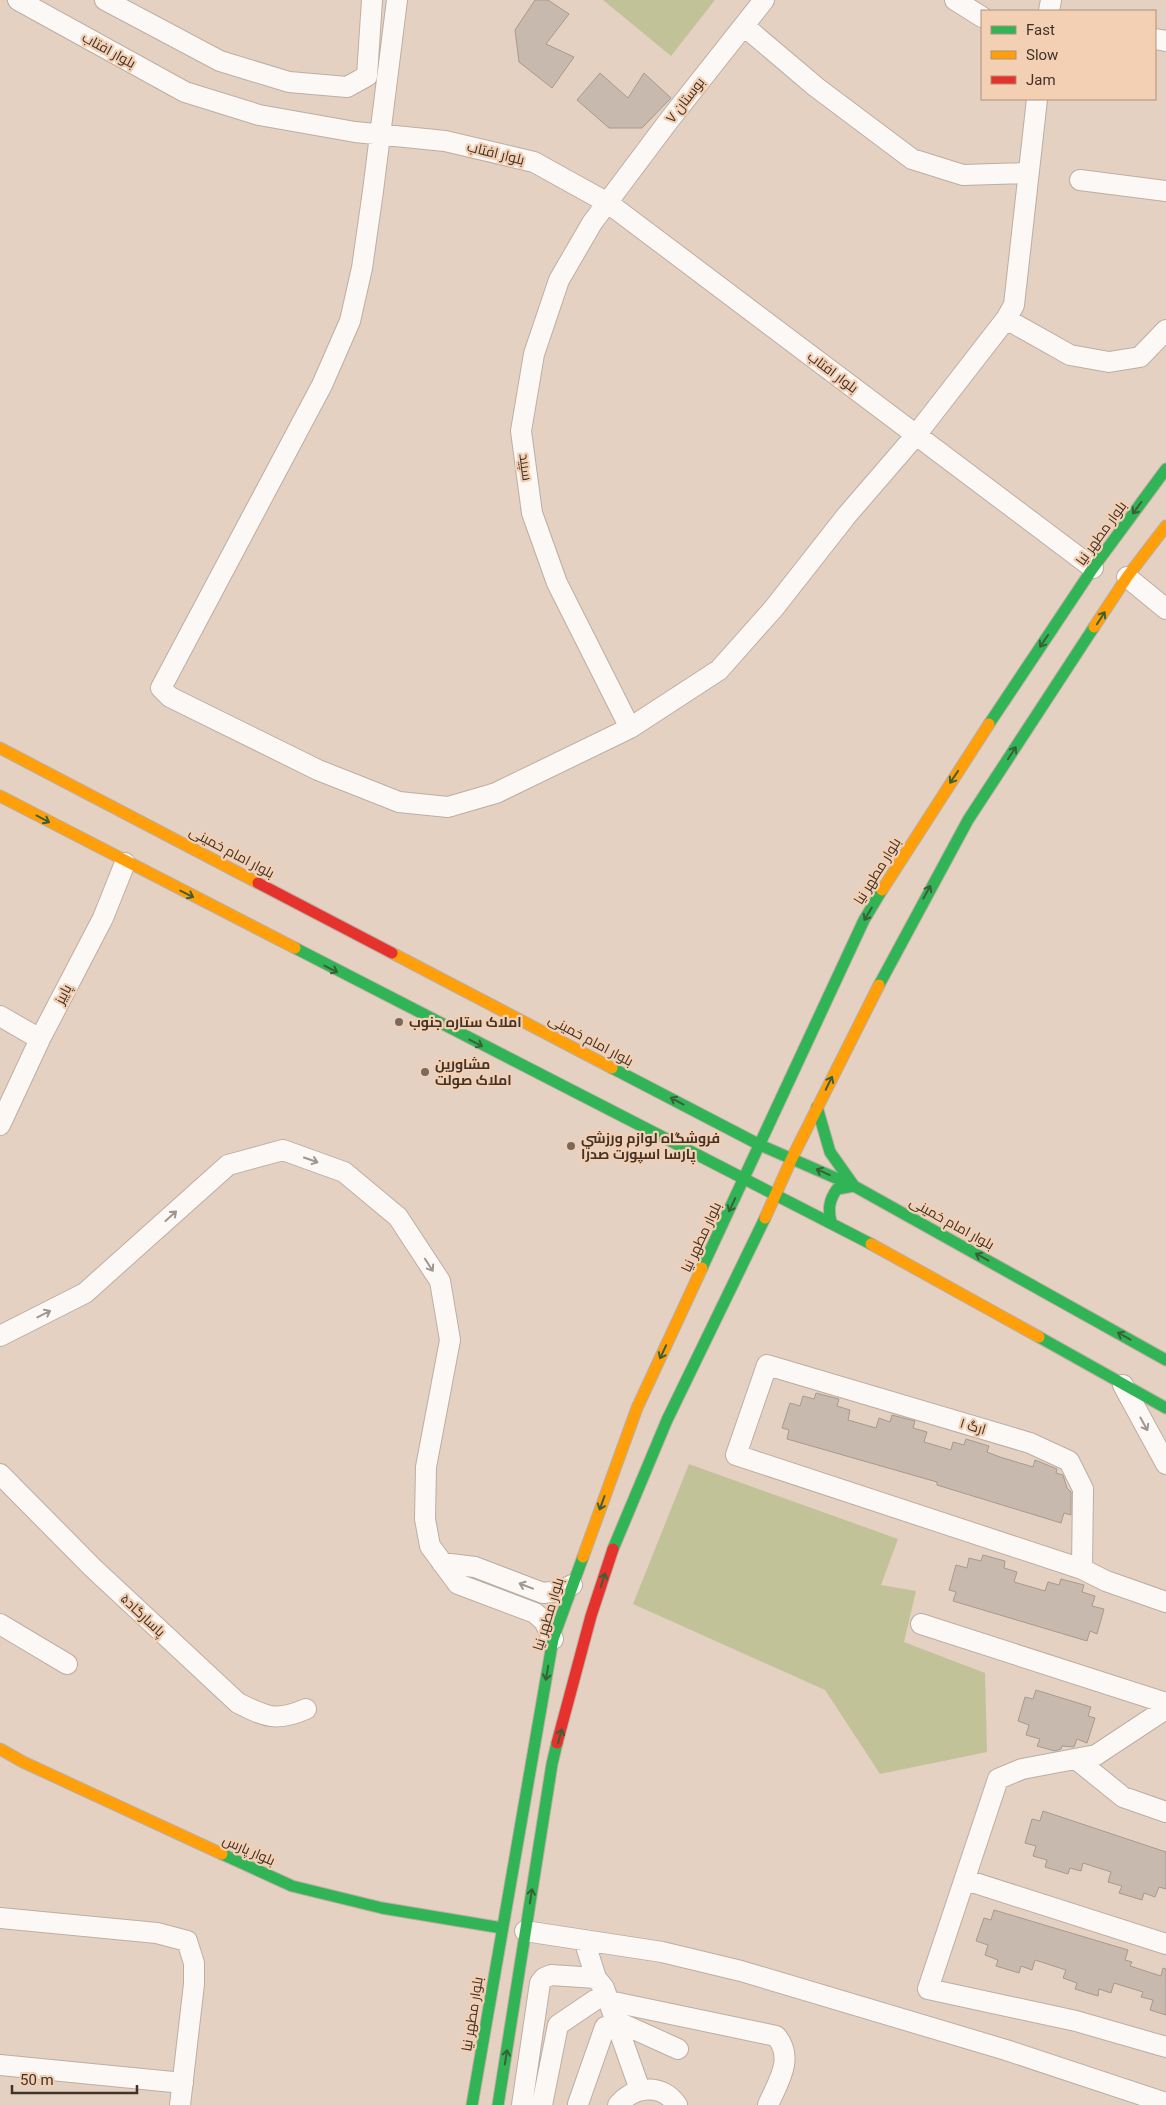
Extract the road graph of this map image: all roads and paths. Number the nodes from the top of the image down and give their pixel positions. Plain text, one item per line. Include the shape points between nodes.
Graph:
1 (18, 0) edge
2 (105, 0) edge
3 (372, 0) edge
4 (397, 0) edge
5 (764, 0) edge
6 (955, 0) edge
7 (981, 16) edge
8 (744, 26) junction
9 (1037, 100) edge
10 (381, 134) junction
11 (1028, 173) junction
12 (1080, 180) dead end
13 (1166, 191) edge
14 (608, 203) junction
15 (1006, 319) junction
16 (1166, 330) edge
17 (916, 435) junction
18 (1166, 469) edge
19 (1166, 526) edge
20 (1093, 568) junction
21 (1127, 577) junction
22 (1166, 609) edge
23 (630, 728) junction
24 (0, 748) edge
25 (0, 796) edge
26 (125, 863) junction
27 (0, 1016) edge
28 (40, 1039) junction
29 (817, 1108) junction
30 (712, 1120) junction
31 (0, 1124) edge
32 (714, 1132) dead end
33 (760, 1145) junction
34 (708, 1146) dead end
35 (692, 1155) junction
36 (792, 1158) junction
37 (744, 1182) junction
38 (854, 1186) junction
39 (775, 1197) junction
40 (831, 1222) junction
41 (0, 1336) edge
42 (1166, 1360) edge
43 (1123, 1384) junction
44 (1166, 1408) edge
45 (1166, 1464) edge
46 (0, 1474) edge
47 (442, 1563) junction
48 (1082, 1569) junction
49 (572, 1585) junction
50 (1166, 1602) edge
51 (562, 1610) junction
52 (592, 1616) junction
53 (0, 1624) edge
54 (921, 1624) dead end
55 (553, 1639) junction
56 (67, 1664) dead end
57 (1166, 1704) edge
58 (306, 1709) dead end
59 (0, 1749) edge
60 (1076, 1758) junction
61 (1166, 1812) edge
62 (966, 1880) junction
63 (0, 1918) edge
64 (502, 1928) junction
65 (525, 1930) junction
66 (584, 1940) junction
67 (1166, 1944) edge
68 (596, 1978) junction
69 (602, 2001) junction
70 (611, 2024) junction
71 (1166, 2047) edge
72 (678, 2049) dead end
73 (0, 2065) edge
74 (183, 2083) junction
75 (630, 2096) edge
76 (1166, 2103) edge
77 (578, 2104) edge
78 (180, 2105) edge
79 (472, 2105) edge
80 (498, 2105) edge
81 (522, 2105) edge
82 (542, 2105) edge
83 (677, 2105) edge
84 (768, 2105) edge

1 - 10 street, بلوار افتاب via 184,92 260,115
2 - 3 street via 220,61 289,82 347,87 367,76
4 - 10 street
5 - 8 street, بوستان ۷
6 - 7 street
8 - 11 street via 816,87 912,159 963,175
8 - 14 street, بوستان ۷
9 - 11 street
10 - 14 street, بلوار افتاب via 445,141 534,162
10 - 23 street via 362,268 350,321 322,385 161,688 170,697 318,770 400,802 448,807 496,793
11 - 15 street via 1014,305
12 - 13 street
14 - 17 street, بلوار افتاب
14 - 23 street, سپید via 559,280 534,354 521,431 532,513 557,583
15 - 16 street via 1070,355 1109,362 1140,358
15 - 17 street
17 - 20 street, بلوار افتاب
17 - 23 street via 847,515 774,608 718,670
18 -> 20 main road, بلوار مطهر نیا
19 - 21 main road
20 -> 33 main road, بلوار مطهر نیا via 937,802 864,920
21 - 22 street
29 -> 21 main road via 900,942 968,820
30 -> 24 main road, بلوار امام خمینی
25 -> 26 main road
26 - 28 street, پاییز via 103,918
26 -> 35 main road
27 - 28 street
28 - 31 street, پاییز
29 - 36 main road
29 - 38 main road via 830,1152
30 - 32 main road
30 - 33 main road, بلوار امام خمینی
33 - 36 main road, بلوار امام خمینی
33 - 37 main road, بلوار مطهر نیا
34 - 35 main road
35 - 37 main road
38 -> 36 main road, بلوار امام خمینی
36 - 39 main road
37 - 39 main road
37 -> 49 main road, بلوار مطهر نیا via 637,1408
38 - 40 main road via 837,1189 830,1196 827,1207
42 -> 38 main road, بلوار امام خمینی
39 - 40 main road
52 -> 39 main road via 619,1530 667,1420
40 - 43 main road
41 -> 47 street via 85,1293 228,1165 283,1150 344,1172 398,1217 440,1281 450,1340 426,1467 425,1519 430,1546
43 - 44 main road
43 -> 45 street
46 - 58 street, پاسارگاد۵ via 92,1568 238,1703 262,1715 287,1717
49 -> 47 street via 543,1593 475,1567
47 - 55 street via 458,1584 535,1613 544,1621
48 - 48 street, ارگ ۱ via 1083,1489 1069,1462 1030,1443 768,1365 736,1455
48 - 50 street
49 - 51 main road, بلوار مطهر نیا
51 - 52 main road
51 - 55 main road, بلوار مطهر نیا
65 -> 52 main road via 552,1764
53 - 56 street
54 - 57 street
55 -> 64 main road, بلوار مطهر نیا
57 - 60 street via 1161,1712 1096,1755
59 - 64 main road, بلوار پارس via 292,1886 382,1908
60 - 61 street via 1122,1797
60 - 62 street via 1022,1769 998,1779
62 - 67 street
62 - 71 street via 928,1989 1076,2021
63 - 74 street via 157,1933 187,1941 194,1963 194,1984
64 - 79 main road, بلوار مطهر نیا
65 - 66 street
80 -> 65 main road
66 - 68 street
66 - 76 street via 662,1952 741,1971 1006,2050
68 - 69 street via 604,1988
68 - 81 street via 551,1976 540,1983
69 - 70 street
69 - 82 street via 558,2025
69 - 84 street via 776,2036 784,2047 785,2064
70 - 72 street
70 - 75 street
70 - 77 street
73 - 74 street
74 - 78 street
75 - 83 street via 659,2091

